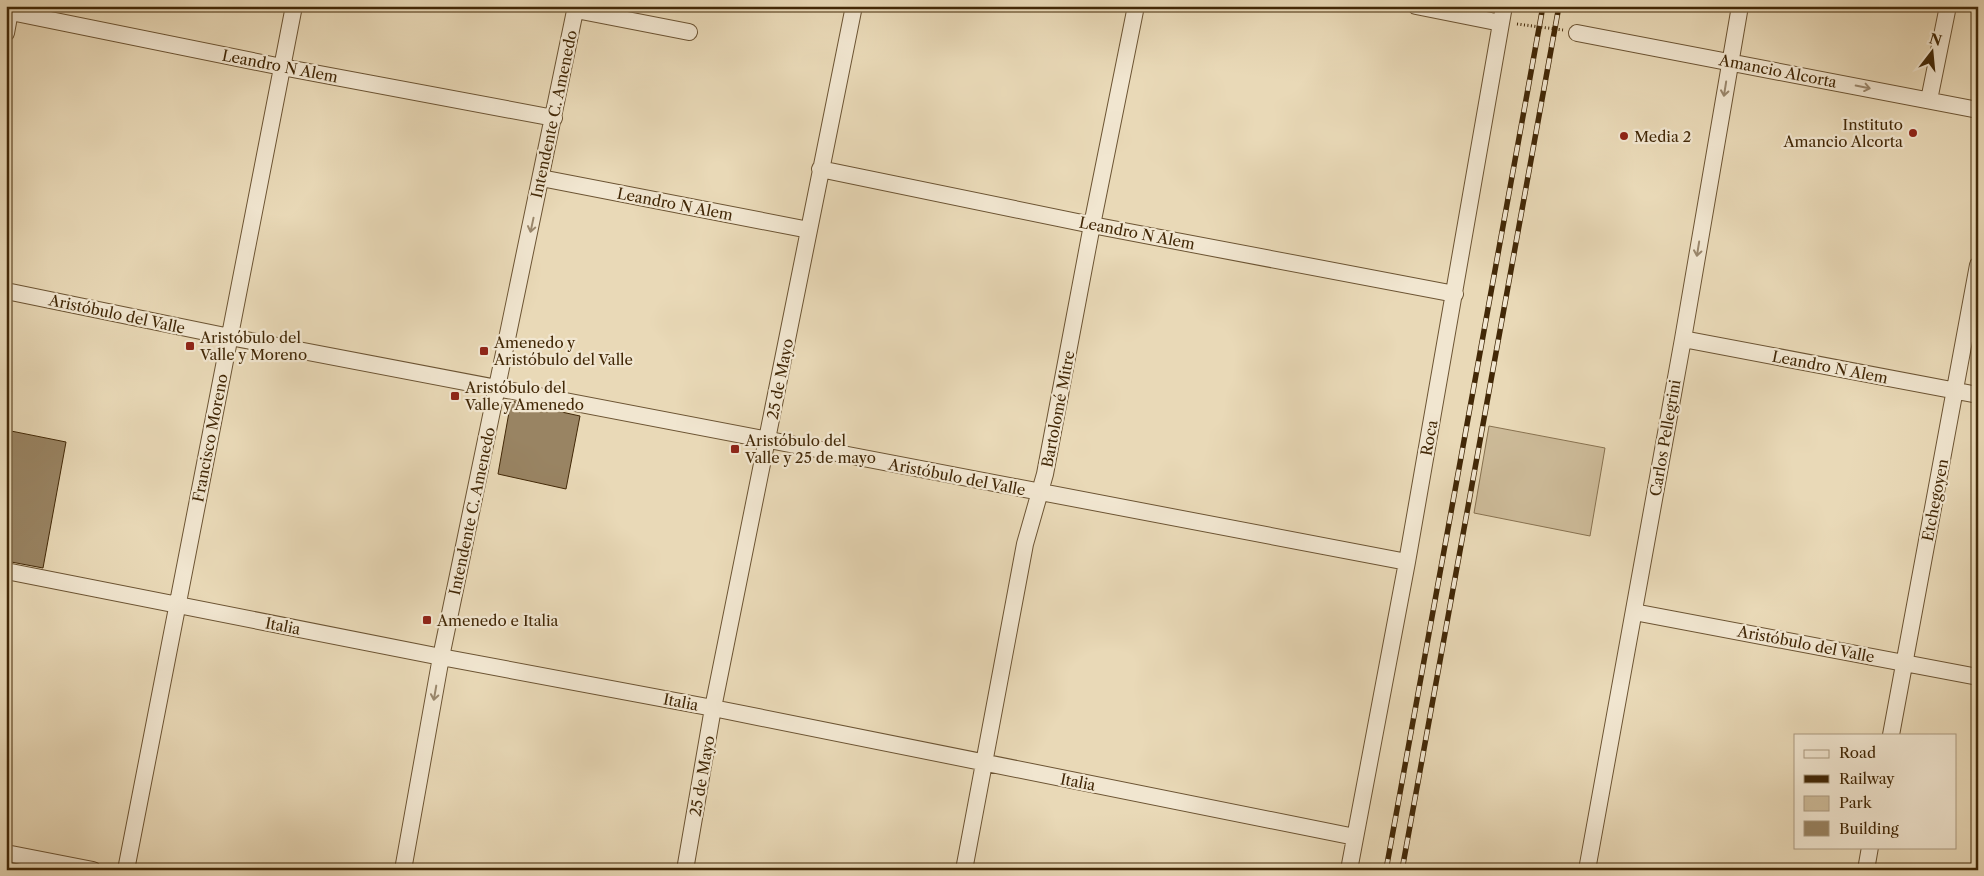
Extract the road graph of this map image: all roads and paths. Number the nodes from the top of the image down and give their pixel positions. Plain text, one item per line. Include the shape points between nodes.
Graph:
1 (294, 6) edge
2 (854, 6) edge
3 (1136, 6) edge
4 (1416, 6) edge
5 (1504, 6) edge
6 (1740, 6) edge
7 (1948, 6) edge
8 (576, 8) edge
9 (9, 10) edge
10 (1509, 23) junction
11 (689, 32) dead end
12 (1573, 32) joint
13 (6, 33) edge
14 (1729, 62) junction
15 (282, 67) junction
16 (1929, 100) junction
17 (1978, 110) edge
18 (554, 118) junction
19 (820, 169) junction
20 (541, 178) junction
21 (1092, 225) junction
22 (808, 230) junction
23 (1978, 265) edge
24 (6, 292) edge
25 (1454, 294) junction
26 (230, 337) junction
27 (1683, 340) junction
28 (497, 388) junction
29 (1955, 390) junction
30 (1978, 395) edge
31 (768, 441) junction
32 (1040, 493) junction
33 (1407, 562) junction
34 (6, 571) edge
35 (177, 605) junction
36 (1634, 612) junction
37 (442, 657) junction
38 (1904, 662) junction
39 (1978, 677) edge
40 (713, 708) junction
41 (1891, 734) edge
42 (983, 763) junction
43 (1356, 837) junction
44 (1870, 848) edge
45 (6, 852) edge
46 (94, 870) edge
47 (126, 870) edge
48 (403, 870) edge
49 (685, 870) edge
50 (964, 870) edge
51 (1350, 870) edge
52 (1587, 870) edge
53 (1866, 870) edge

1 - 15 street, Francisco Moreno
2 - 19 street, 25 de Mayo
3 - 21 street, Bartolomé Mitre
4 - 10 street
5 - 10 street, Roca
6 - 14 street, Carlos Pellegrini
7 - 16 street
8 - 11 street
8 - 18 street, Intendente C. Amenedo
9 - 13 street
9 - 15 street, Leandro N Alem
10 - 12 path
10 - 25 street, Roca
12 - 14 street, Amancio Alcorta
14 -> 16 street, Amancio Alcorta
14 -> 27 street, Carlos Pellegrini
15 - 18 street, Leandro N Alem
15 - 26 street, Francisco Moreno
16 - 17 street, Amancio Alcorta
18 - 20 street, Intendente C. Amenedo
19 - 21 street, Leandro N Alem
19 - 22 street, 25 de Mayo
20 - 22 street, Leandro N Alem
20 -> 28 street, Intendente C. Amenedo
21 - 25 street, Leandro N Alem
21 - 32 street, Bartolomé Mitre
22 - 31 street, 25 de Mayo
23 - 29 street, Etchegoyen
24 - 26 street, Aristóbulo del Valle
25 - 33 street, Roca
26 - 28 street, Aristóbulo del Valle
26 - 35 street, Francisco Moreno
27 - 29 street, Leandro N Alem
27 - 36 street, Carlos Pellegrini
28 - 31 street, Aristóbulo del Valle
28 - 37 street, Intendente C. Amenedo
29 - 30 street, Leandro N Alem
29 - 38 street, Etchegoyen
31 - 32 street, Aristóbulo del Valle
31 - 40 street, 25 de Mayo
32 - 33 street, Aristóbulo del Valle
32 - 42 street, Bartolomé Mitre via 1025,544
33 - 43 street, Roca
34 - 35 street, Italia
35 - 37 street, Italia
35 - 47 street, Francisco Moreno
36 - 38 street, Aristóbulo del Valle
36 - 52 street, Carlos Pellegrini
37 - 40 street, Italia
37 -> 48 street, Intendente C. Amenedo
38 - 39 street, Aristóbulo del Valle
38 - 41 street, Etchegoyen
40 - 42 street, Italia
40 - 49 street, 25 de Mayo
42 - 43 street, Italia
42 - 50 street, Bartolomé Mitre
43 - 51 street, Roca
44 - 53 street
45 - 46 street

